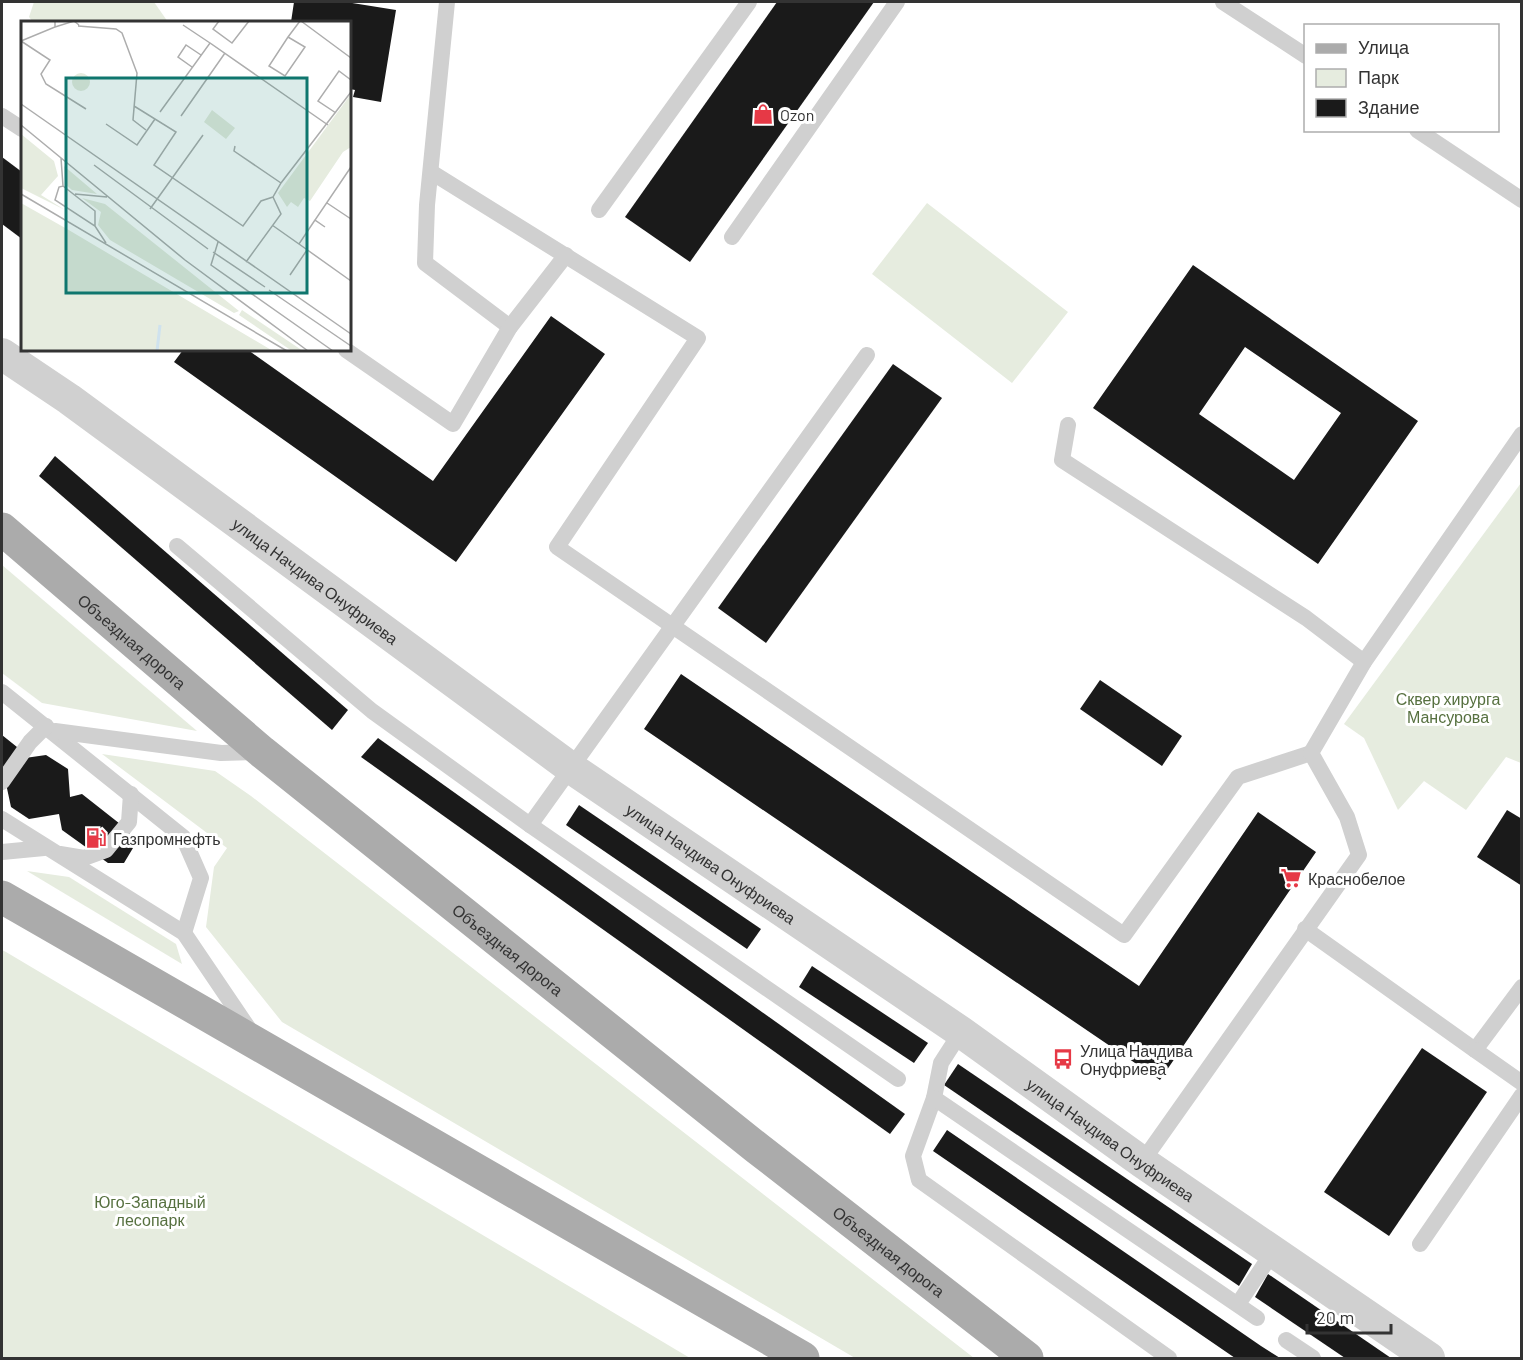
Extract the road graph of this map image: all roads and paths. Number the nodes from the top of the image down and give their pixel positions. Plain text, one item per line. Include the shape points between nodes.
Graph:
1 (447, 2) edge
2 (749, 2) edge
3 (897, 2) edge
4 (1223, 2) edge
5 (1304, 55) edge
6 (2, 116) edge
7 (21, 128) edge
8 (1420, 132) edge
9 (431, 172) junction
10 (1521, 200) edge
11 (599, 210) dead end
12 (732, 237) dead end
13 (566, 255) junction
14 (510, 327) junction
15 (347, 351) edge
16 (2, 354) edge
17 (867, 355) dead end
18 (1068, 425) dead end
19 (1521, 434) edge
20 (2, 529) edge
21 (177, 546) dead end
22 (673, 628) junction
23 (1364, 662) junction
24 (2, 692) edge
25 (50, 729) junction
26 (262, 752) junction
27 (1311, 753) junction
28 (571, 768) junction
29 (2, 782) edge
30 (131, 794) junction
31 (2, 819) edge
32 (530, 825) junction
33 (49, 851) junction
34 (2, 852) edge
35 (2, 897) edge
36 (1305, 929) junction
37 (184, 933) junction
38 (1521, 987) edge
39 (961, 1032) junction
40 (260, 1046) junction
41 (1475, 1050) junction
42 (898, 1079) dead end
43 (1521, 1083) edge
44 (1521, 1095) edge
45 (934, 1098) junction
46 (1142, 1162) junction
47 (1420, 1244) dead end
48 (1273, 1252) junction
49 (1238, 1304) junction
50 (1257, 1318) dead end
51 (1286, 1340) dead end
52 (803, 1359) edge
53 (1027, 1359) edge
54 (1168, 1359) edge
55 (1313, 1359) edge
56 (1429, 1359) edge

1 - 9 lane
2 - 11 lane
3 - 12 lane
4 - 5 lane
6 - 7 lane
8 - 10 lane
9 - 13 lane
9 - 14 lane via 425,263
13 - 14 lane
13 - 22 lane via 699,338 557,547
14 - 15 lane via 453,424
16 - 28 street, улица Начдива Онуфриева via 69,399
17 - 22 lane
18 - 23 lane via 1062,460 1306,618
19 - 23 lane
20 - 26 main road, Объездная дорога
21 - 32 lane via 372,711
22 - 27 lane via 1124,935 1238,777
22 - 28 lane
23 - 27 lane
24 - 25 lane
25 - 26 lane via 221,753
25 - 29 lane via 30,742
25 - 30 lane
26 - 53 main road, Объездная дорога
27 - 36 lane via 1347,817 1359,855
28 - 32 lane
28 - 39 street, улица Начдива Онуфриева
30 - 33 lane via 129,822 106,850 84,858
30 - 37 lane via 183,837 201,879
31 - 33 lane
32 - 42 lane
33 - 34 lane
33 - 37 lane
35 - 40 main road
36 - 41 lane
36 - 46 lane
37 - 40 lane
38 - 41 lane
39 - 45 lane via 941,1063
39 - 46 street, улица Начдива Онуфриева
40 - 52 main road
41 - 43 lane
44 - 47 lane
45 - 49 lane
45 - 54 lane via 913,1156 919,1180
46 - 48 street, улица Начдива Онуфриева
48 - 49 lane
48 - 56 street, улица Начдива Онуфриева
49 - 50 lane
51 - 55 lane

